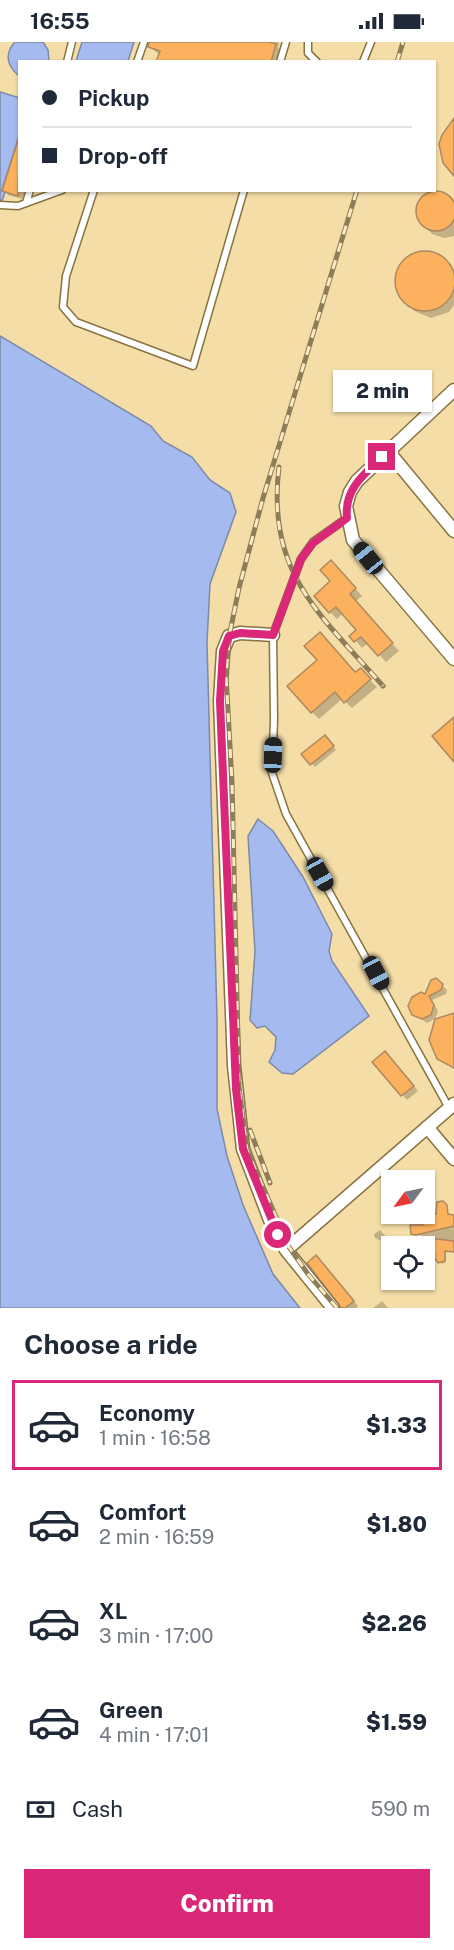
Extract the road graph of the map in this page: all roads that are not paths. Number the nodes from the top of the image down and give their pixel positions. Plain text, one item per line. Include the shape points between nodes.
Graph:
1 (72, 42) edge
2 (144, 42) edge
3 (286, 42) edge
4 (308, 42) edge
5 (371, 42) edge
6 (68, 60) edge
7 (138, 60) edge
8 (281, 60) edge
9 (315, 60) edge
10 (364, 60) edge
11 (29, 192) edge
12 (57, 192) edge
13 (93, 192) edge
14 (243, 192) edge
15 (26, 204) junction
16 (0, 205) edge
17 (454, 390) edge
18 (388, 451) junction
19 (347, 518) junction
20 (454, 531) edge
21 (273, 635) junction
22 (454, 659) edge
23 (452, 1106) edge
24 (427, 1127) junction
25 (454, 1160) edge
26 (286, 1250) junction
27 (333, 1308) edge

1 - 6 lane
2 - 7 lane
3 - 8 lane
4 - 9 lane via 308,53
5 - 10 lane
11 - 15 lane
12 - 15 lane
13 - 14 lane via 66,276 63,307 76,321 193,366
15 - 16 lane
17 - 18 street
18 - 19 street via 350,492
18 - 20 street
19 - 21 lane via 313,543 301,559
19 - 22 street via 353,540
21 - 23 lane via 272,773 279,798
21 - 26 street via 240,633 225,640 220,701 238,1112 243,1149 253,1178
23 - 24 street
24 - 25 street
24 - 26 street
26 - 27 street

